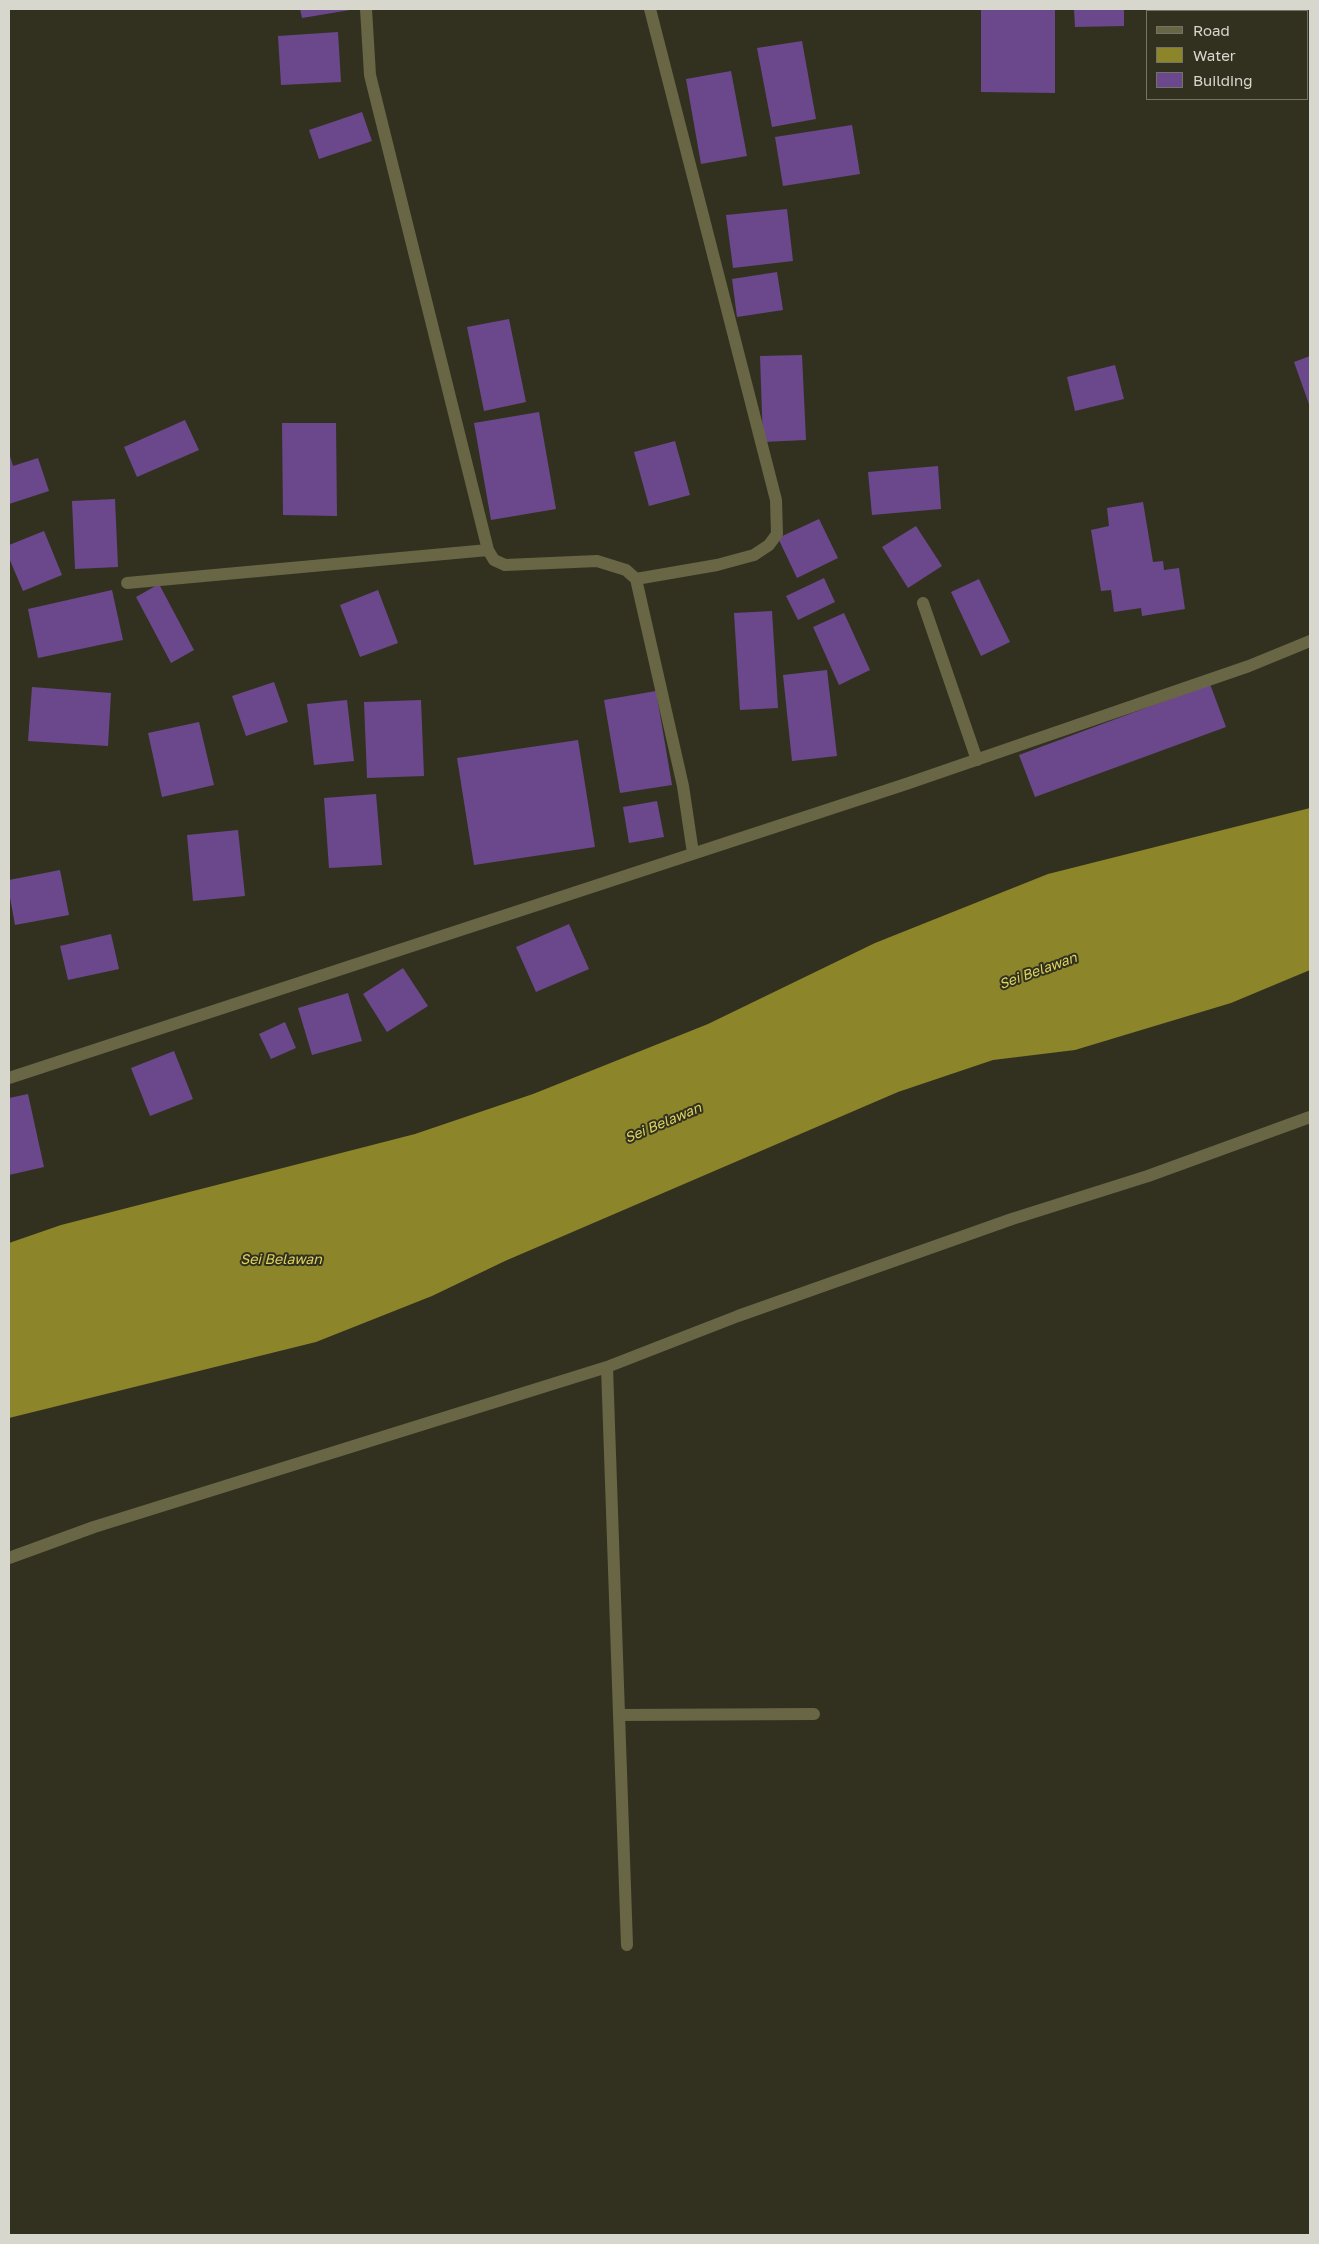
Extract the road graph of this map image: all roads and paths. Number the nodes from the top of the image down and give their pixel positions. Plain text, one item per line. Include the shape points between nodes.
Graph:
1 (366, 9) edge
2 (650, 9) edge
3 (488, 550) junction
4 (636, 579) junction
5 (127, 583) dead end
6 (923, 603) dead end
7 (1310, 641) edge
8 (977, 760) junction
9 (693, 853) junction
10 (9, 1078) edge
11 (1310, 1117) edge
12 (607, 1367) junction
13 (9, 1558) edge
14 (814, 1714) dead end
15 (619, 1715) junction
16 (627, 1945) dead end

1 - 3 street via 370,76
2 - 4 street via 776,500 777,534 769,545 754,554 717,565
3 - 4 street via 494,560 505,565 597,560 626,570
3 - 5 street
4 - 9 street via 683,786
6 - 8 street
7 - 8 street via 1249,666
8 - 9 street
9 - 10 street
11 - 12 street via 738,1316
12 - 13 street via 103,1524
12 - 15 street
14 - 15 street
15 - 16 street

